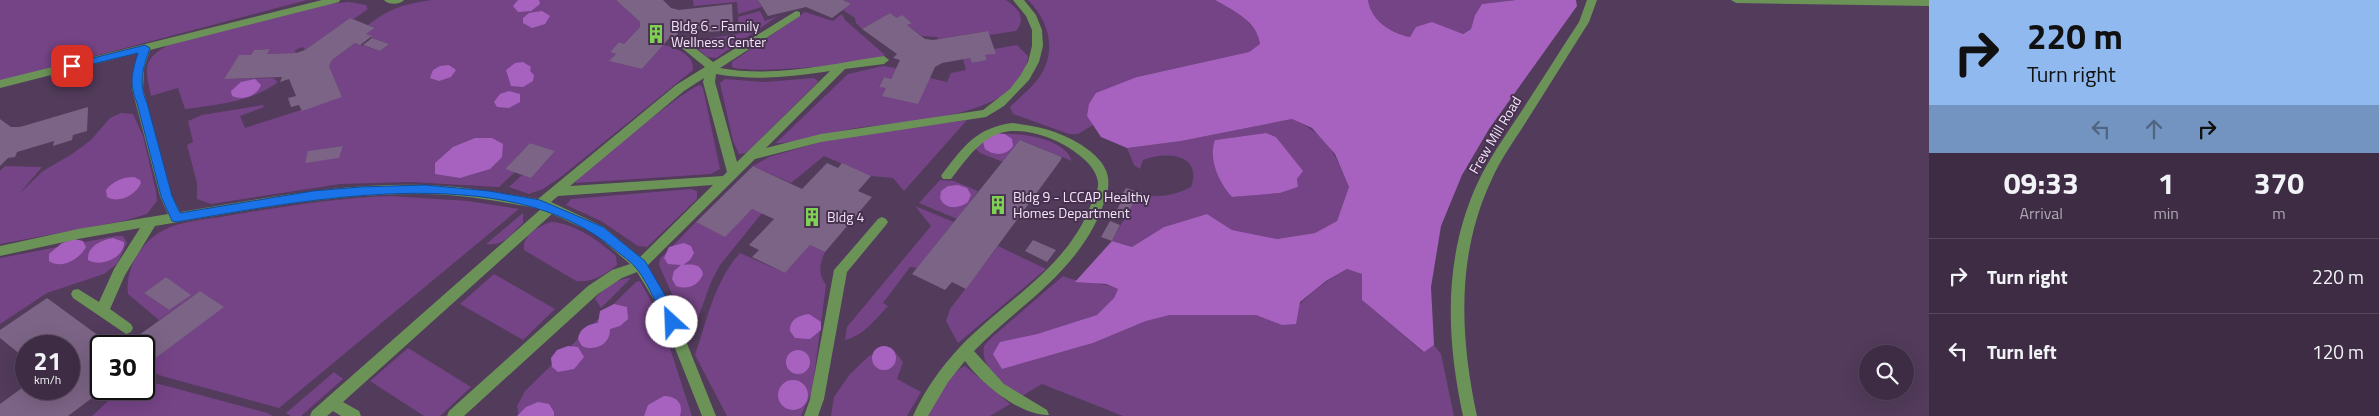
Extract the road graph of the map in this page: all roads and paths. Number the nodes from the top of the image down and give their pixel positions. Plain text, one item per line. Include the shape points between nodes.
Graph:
1 (335, 0) edge
2 (389, 0) edge
3 (399, 0) edge
4 (1018, 0) edge
5 (1592, 0) edge
6 (1736, 0) edge
7 (1929, 3) edge
8 (796, 14) dead end
9 (680, 42) dead end
10 (145, 48) junction
11 (884, 60) dead end
12 (841, 67) junction
13 (712, 68) junction
14 (0, 84) edge
15 (752, 156) junction
16 (947, 176) dead end
17 (731, 177) junction
18 (555, 192) junction
19 (545, 206) junction
20 (176, 218) junction
21 (151, 222) junction
22 (882, 222) dead end
23 (0, 251) edge
24 (640, 265) junction
25 (78, 294) dead end
26 (102, 311) junction
27 (126, 328) dead end
28 (965, 351) junction
29 (332, 402) junction
30 (1042, 415) edge
31 (317, 416) edge
32 (354, 416) edge
33 (454, 416) edge
34 (709, 416) edge
35 (812, 416) edge
36 (920, 416) edge
37 (1470, 416) edge

1 - 10 street
2 - 3 street
4 - 15 street via 1030,11 1038,36 1035,62 1019,86 999,106 986,113 821,138
5 - 37 street, Frew Mill Road via 1584,22 1497,158 1469,221 1460,258 1456,337
6 - 7 street
8 - 13 street
9 - 13 street
10 - 14 street
10 - 20 street via 136,74 136,90 166,196
11 - 12 street
12 - 13 street via 757,75
12 - 15 street
13 - 17 street via 709,82
13 - 18 street via 680,88
15 - 17 street
16 - 28 street via 977,139 999,129 1014,127 1039,130 1076,146 1098,165 1104,183 1093,221 1074,251
17 - 18 street
17 - 24 street
18 - 19 street
19 - 20 street via 489,195 425,189 360,191 313,195
19 - 24 street via 599,230
19 - 29 street
20 - 21 street
21 - 23 street
21 - 26 street via 119,273
22 - 35 street via 841,270
24 - 33 street via 593,290
24 - 34 street via 665,306
25 - 26 street
26 - 27 street
28 - 30 street via 982,374 1014,401
28 - 36 street via 942,376
29 - 31 street
29 - 32 street

